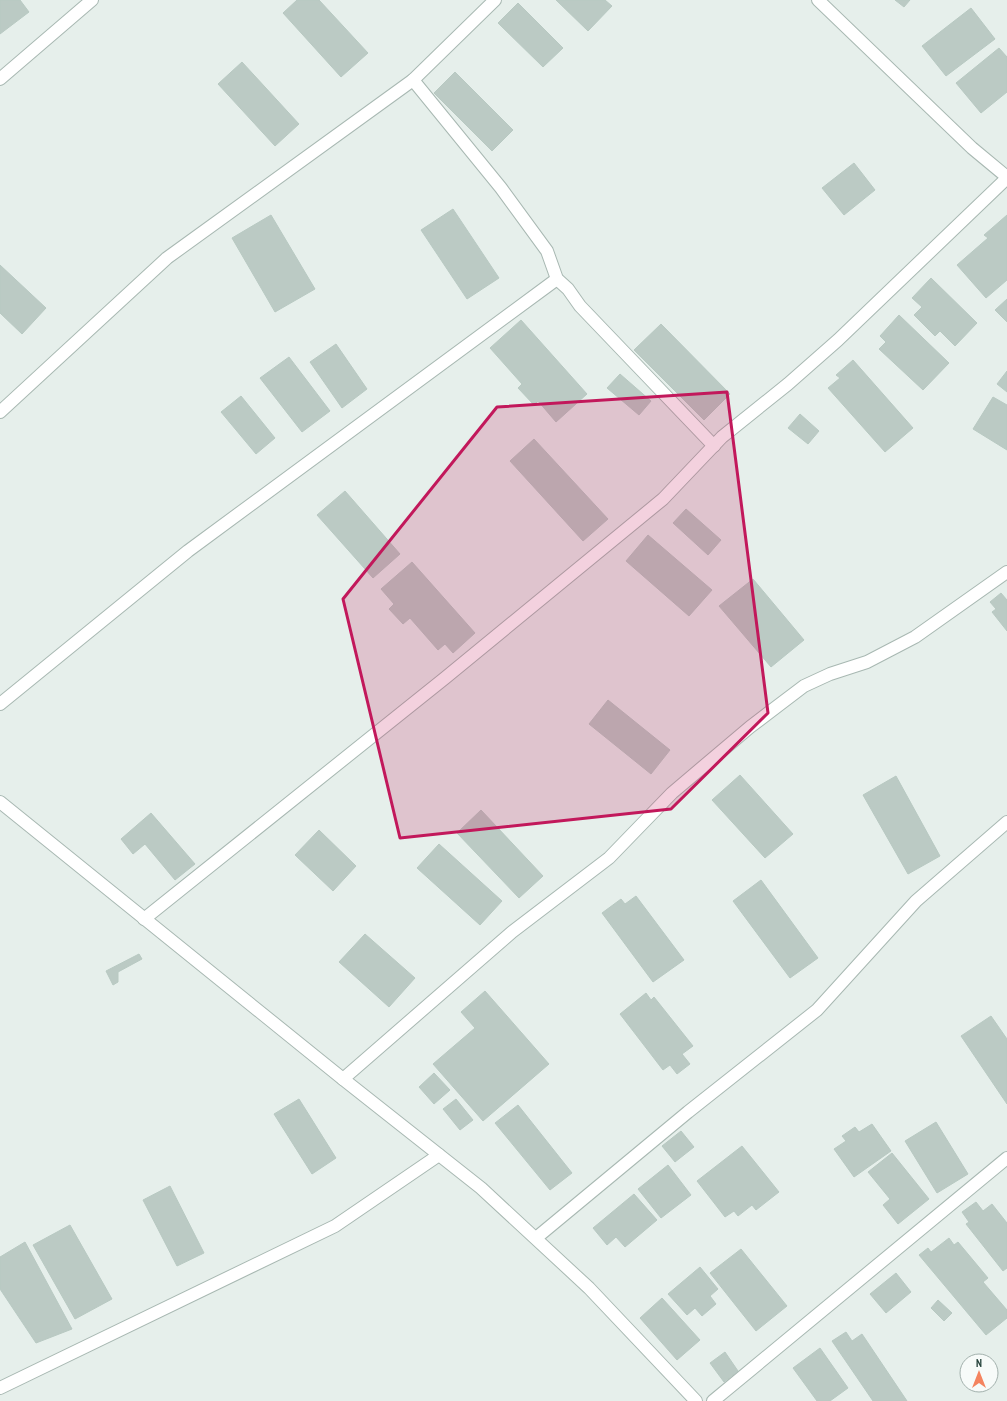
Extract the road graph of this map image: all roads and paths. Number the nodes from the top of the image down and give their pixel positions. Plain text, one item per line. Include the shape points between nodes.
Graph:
1 (92, 0) edge
2 (495, 0) edge
3 (818, 0) edge
4 (0, 79) edge
5 (413, 80) junction
6 (1007, 177) edge
7 (557, 279) junction
8 (0, 412) edge
9 (714, 446) junction
10 (1007, 572) edge
11 (0, 704) edge
12 (0, 802) edge
13 (1007, 822) edge
14 (144, 919) junction
15 (343, 1079) junction
16 (439, 1155) junction
17 (1007, 1158) edge
18 (536, 1238) junction
19 (0, 1388) edge
20 (696, 1401) edge
21 (713, 1401) edge

1 - 4 street
2 - 5 street
3 - 6 street via 972,148
5 - 7 street via 501,188 547,251
5 - 8 street via 167,258
6 - 9 street via 838,340
7 - 9 street
7 - 11 street via 188,551
9 - 14 street via 657,504
10 - 15 street via 916,637 867,662 804,686 750,727 672,793 609,858 512,932
12 - 14 street
13 - 18 street via 916,901 817,1010 688,1112
14 - 15 street
15 - 16 street
16 - 18 street via 481,1188
16 - 19 street via 335,1226
17 - 21 street
18 - 20 street via 589,1288

